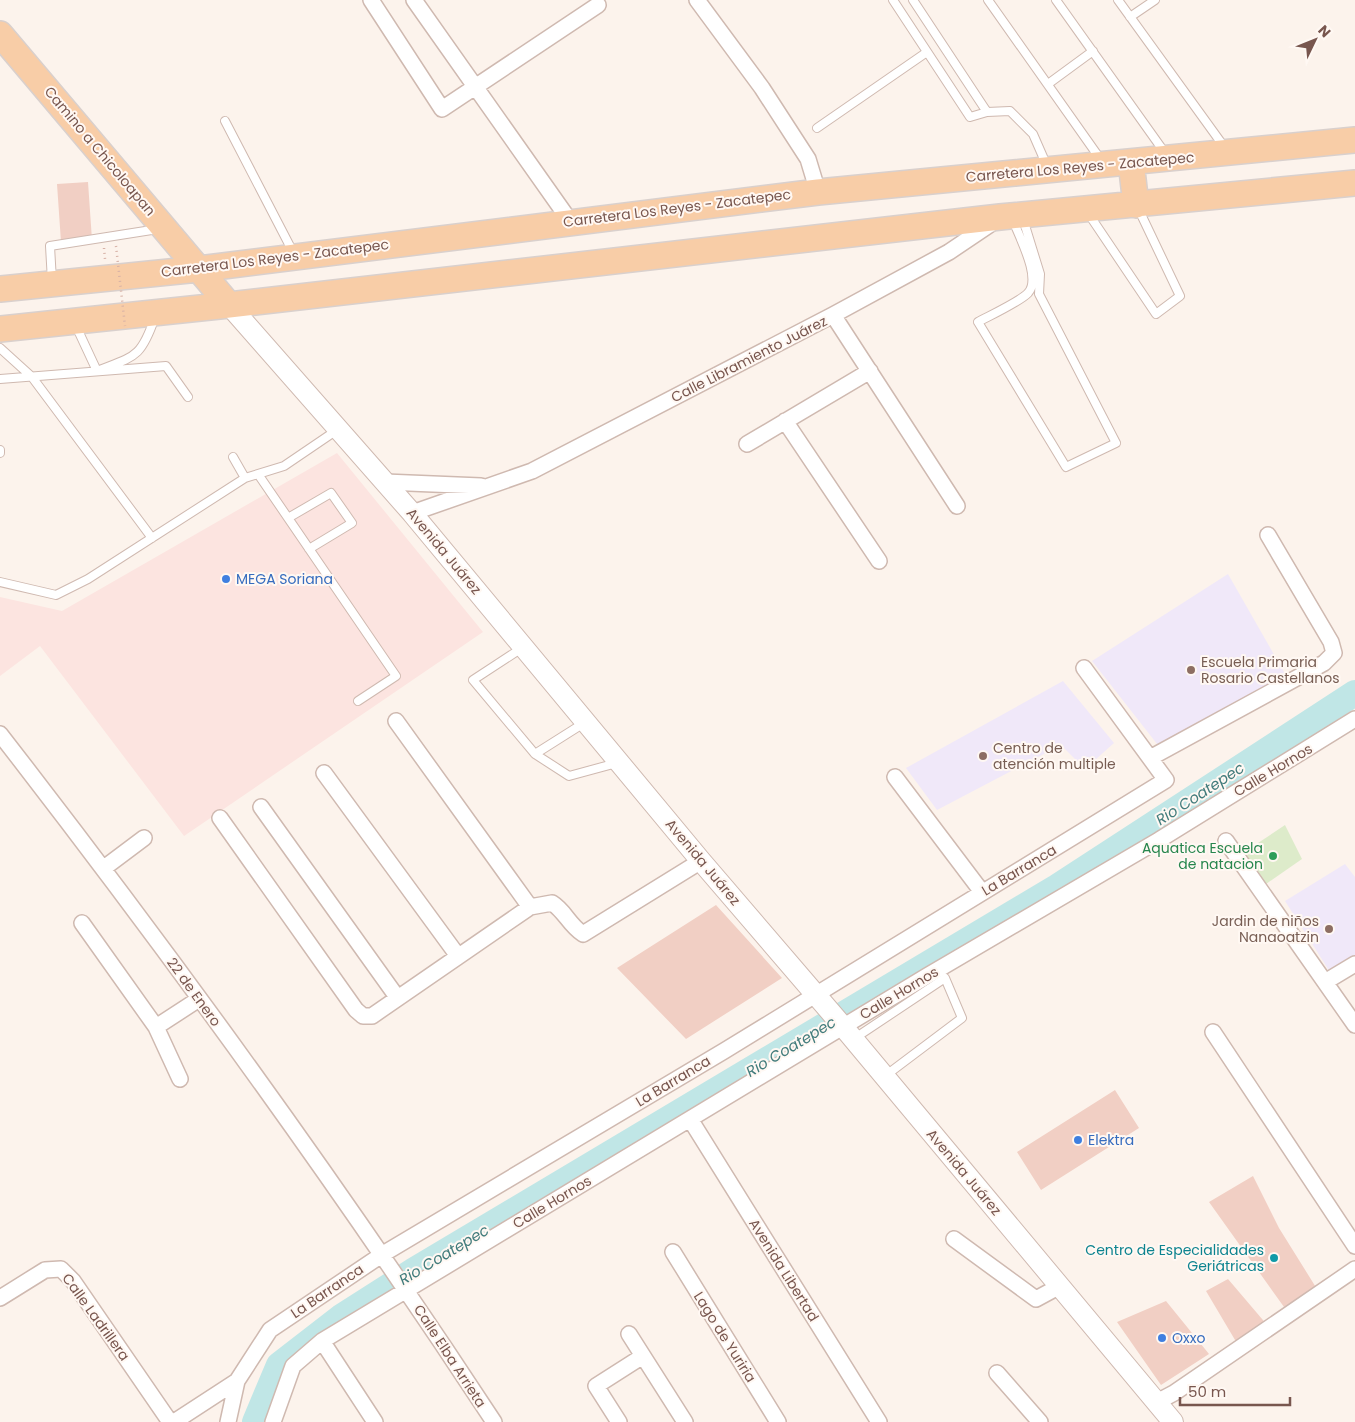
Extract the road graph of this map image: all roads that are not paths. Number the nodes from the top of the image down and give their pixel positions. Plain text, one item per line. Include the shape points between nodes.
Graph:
1 (371, 0) edge
2 (414, 0) edge
3 (697, 0) edge
4 (893, 0) edge
5 (913, 0) edge
6 (988, 0) edge
7 (1056, 0) edge
8 (1118, 0) edge
9 (1155, 0) edge
10 (598, 5) dead end
11 (1130, 18) junction
12 (0, 34) edge
13 (927, 52) junction
14 (1093, 52) junction
15 (1048, 84) junction
16 (476, 88) junction
17 (987, 112) junction
18 (225, 121) dead end
19 (817, 128) dead end
20 (1355, 140) edge
21 (1229, 153) junction
22 (1169, 159) junction
23 (1131, 162) junction
24 (1104, 165) junction
25 (1049, 170) junction
26 (1355, 183) edge
27 (818, 192) junction
28 (1136, 205) junction
29 (1085, 209) junction
30 (1011, 216) junction
31 (570, 221) junction
32 (165, 228) junction
33 (295, 256) junction
34 (199, 269) junction
35 (52, 283) junction
36 (0, 289) edge
37 (229, 305) junction
38 (156, 312) junction
39 (833, 315) junction
40 (74, 321) junction
41 (0, 329) edge
42 (0, 348) edge
43 (97, 371) junction
44 (870, 371) junction
45 (32, 377) junction
46 (0, 379) edge
47 (188, 397) dead end
48 (785, 421) junction
49 (339, 429) junction
50 (747, 444) dead end
51 (233, 457) dead end
52 (258, 474) junction
53 (246, 478) junction
54 (385, 482) junction
55 (490, 487) junction
56 (958, 506) dead end
57 (412, 513) junction
58 (288, 518) junction
59 (1268, 535) dead end
60 (152, 538) junction
61 (309, 549) junction
62 (879, 561) dead end
63 (0, 582) edge
64 (524, 647) junction
65 (1084, 668) dead end
66 (358, 701) dead end
67 (1355, 719) edge
68 (396, 721) dead end
69 (586, 722) junction
70 (0, 734) edge
71 (534, 754) junction
72 (1150, 758) junction
73 (619, 762) junction
74 (324, 773) dead end
75 (895, 777) dead end
76 (260, 807) dead end
77 (220, 818) dead end
78 (144, 838) dead end
79 (1226, 841) dead end
80 (701, 861) junction
81 (104, 868) junction
82 (982, 892) junction
83 (530, 907) junction
84 (82, 923) dead end
85 (458, 956) junction
86 (1355, 964) edge
87 (1325, 982) junction
88 (397, 997) junction
89 (199, 999) junction
90 (820, 1000) junction
91 (1355, 1025) edge
92 (156, 1027) junction
93 (845, 1030) junction
94 (1213, 1032) dead end
95 (885, 1077) junction
96 (180, 1079) dead end
97 (690, 1119) junction
98 (954, 1239) dead end
99 (1355, 1246) edge
100 (673, 1252) dead end
101 (384, 1256) junction
102 (1355, 1269) edge
103 (1060, 1286) junction
104 (405, 1287) junction
105 (0, 1298) edge
106 (629, 1334) dead end
107 (322, 1342) junction
108 (643, 1356) junction
109 (997, 1373) dead end
110 (237, 1382) junction
111 (1156, 1402) junction
112 (172, 1422) edge
113 (228, 1422) edge
114 (273, 1422) edge
115 (375, 1422) edge
116 (494, 1422) edge
117 (619, 1422) edge
118 (685, 1422) edge
119 (778, 1422) edge
120 (879, 1422) edge
121 (1040, 1422) edge
122 (1174, 1422) edge

1 - 16 street via 442,110
2 - 16 street
3 - 27 street via 762,88 808,159
4 - 13 lane
5 - 17 lane
6 - 15 lane
7 - 14 lane
8 - 11 lane
9 - 11 lane
10 - 16 street
11 - 21 lane
12 - 32 main road, Camino a Chicoloapan
13 - 17 lane via 970,117
13 - 19 lane
14 - 15 lane
14 - 22 lane
15 - 24 lane
16 - 31 street
17 - 25 lane via 1010,111 1033,134
18 - 33 lane
20 - 21 main road, Carretera Los Reyes - Zacatepec
21 - 22 main road, Carretera Los Reyes - Zacatepec
22 - 23 main road, Carretera Los Reyes - Zacatepec
23 - 24 main road, Carretera Los Reyes - Zacatepec
23 - 28 main road
24 - 25 main road, Carretera Los Reyes - Zacatepec
25 - 27 main road, Carretera Los Reyes - Zacatepec
26 - 28 main road
27 - 31 main road, Carretera Los Reyes - Zacatepec
28 - 29 main road
28 - 29 lane via 1180,296 1156,314
29 - 30 main road
30 - 30 lane via 1033,283 1028,293 978,322 1066,467 1116,443 1039,294 1039,267
30 - 37 main road
30 - 39 street, Calle Libramiento Juárez
31 - 33 main road, Carretera Los Reyes - Zacatepec
32 - 34 main road, Camino a Chicoloapan
32 - 35 lane via 50,246
33 - 34 main road, Carretera Los Reyes - Zacatepec
34 - 35 main road, Carretera Los Reyes - Zacatepec
34 - 37 main road, Camino a Chicoloapan
35 - 36 main road, Carretera Los Reyes - Zacatepec
37 - 38 main road
37 - 49 street, Avenida Juárez
38 - 40 main road
38 - 43 lane via 144,345 135,356
39 - 44 street
39 - 55 street, Calle Libramiento Juárez via 532,471
40 - 41 main road
40 - 43 lane
42 - 45 lane
43 - 45 lane
43 - 47 lane via 166,366
44 - 48 street
44 - 56 street
45 - 46 lane
45 - 60 lane
48 - 50 street
48 - 62 street
49 - 52 lane via 284,466
49 - 54 street, Avenida Juárez
51 - 53 lane
52 - 53 lane
52 - 58 lane
53 - 60 lane
54 - 55 street, Calle Libramiento Juárez
54 - 57 street, Avenida Juárez
55 - 57 street, Calle Libramiento Juárez
57 - 64 street, Avenida Juárez
58 - 61 lane
58 - 61 lane via 331,493 352,523
59 - 72 street via 1331,642 1334,654 1324,664
60 - 63 lane via 56,596
61 - 66 lane via 396,676
64 - 69 street, Avenida Juárez
64 - 71 lane via 473,680
65 - 72 street
67 - 93 street, Calle Hornos
68 - 83 street
69 - 71 lane
69 - 73 street, Avenida Juárez
70 - 81 street, 22 de Enero
71 - 73 lane via 570,776
72 - 82 street, La Barranca via 1166,780
73 - 80 street, Avenida Juárez
74 - 85 street
75 - 82 street
76 - 88 street
77 - 88 street via 356,1010 364,1016 372,1016
78 - 81 street
79 - 87 street
80 - 83 street via 582,934 552,903
80 - 90 street, Avenida Juárez
81 - 89 street, 22 de Enero
82 - 90 street, La Barranca
83 - 85 street
84 - 92 street
85 - 88 street
86 - 87 street
87 - 91 street
89 - 92 street
89 - 101 street, 22 de Enero
90 - 93 street, Avenida Juárez
90 - 101 street, La Barranca
92 - 96 street
93 - 95 street, Avenida Juárez
93 - 95 lane via 945,978 962,1018
93 - 97 street, Calle Hornos
94 - 99 street
95 - 103 street, Avenida Juárez
97 - 104 street, Calle Hornos
97 - 120 street, Avenida Libertad
98 - 103 street via 1036,1298
100 - 119 street, Lago de Yuriria
101 - 104 street, 22 de Enero
101 - 110 street, La Barranca via 270,1330
102 - 111 street via 1174,1393
103 - 111 street, Avenida Juárez
104 - 107 street, Calle Hornos
104 - 116 street, Calle Elba Arrieta
105 - 112 street, Calle Ladrillera via 45,1270 61,1269 73,1281
106 - 108 street
107 - 114 street, Calle Hornos via 293,1366
107 - 115 street
108 - 117 street via 596,1386
108 - 118 street
109 - 121 street
110 - 112 street, Calle Ladrillera
110 - 113 street, La Barranca
111 - 122 street, Avenida Juárez

